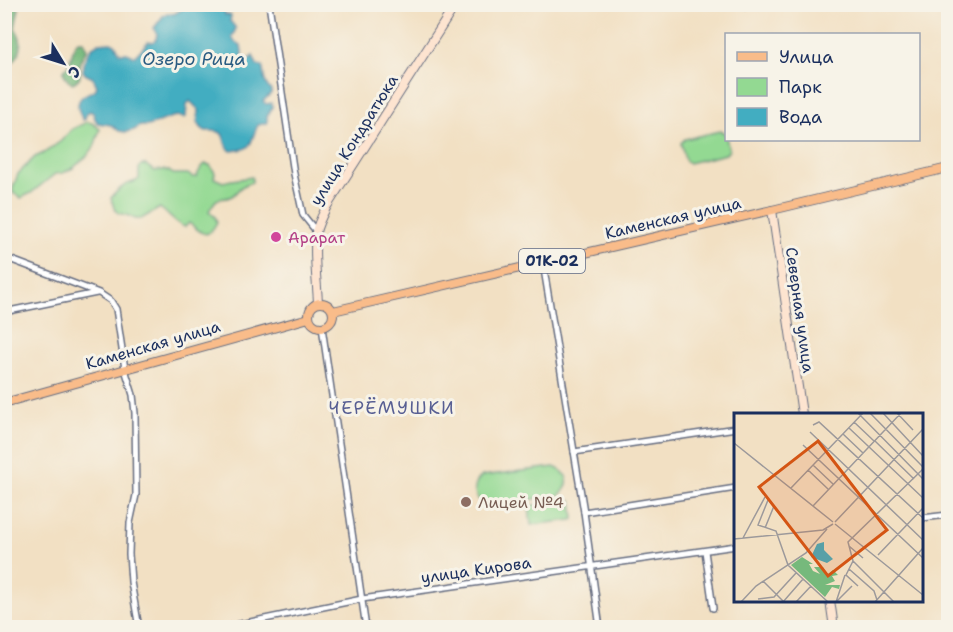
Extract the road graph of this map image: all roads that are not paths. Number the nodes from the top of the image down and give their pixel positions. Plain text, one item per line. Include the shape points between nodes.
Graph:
1 (269, 4) edge
2 (456, 4) edge
3 (948, 168) edge
4 (772, 210) junction
5 (316, 231) junction
6 (4, 257) edge
7 (543, 263) junction
8 (99, 293) junction
9 (318, 303) junction
10 (333, 311) junction
11 (4, 312) edge
12 (309, 318) junction
13 (322, 327) junction
14 (125, 369) junction
15 (4, 403) edge
16 (802, 413) edge
17 (734, 428) edge
18 (574, 452) junction
19 (734, 488) edge
20 (584, 512) junction
21 (948, 515) edge
22 (923, 518) edge
23 (734, 546) edge
24 (705, 551) junction
25 (593, 567) junction
26 (362, 599) junction
27 (830, 602) edge
28 (713, 608) dead end
29 (139, 627) edge
30 (221, 627) edge
31 (366, 627) edge
32 (600, 627) edge
33 (834, 627) edge

1 - 5 street via 294,174 303,215
2 - 5 main road, улица Кондратюка via 327,206
3 - 4 main road, Каменская улица / 01К-02
4 - 7 main road, Каменская улица / 01К-02
4 - 16 main road, Северная улица
5 - 9 main road, улица Кондратюка
6 - 8 street
7 - 10 main road, Каменская улица / 01К-02
7 - 18 street
8 - 11 street
8 - 14 street via 116,309
9 - 10 main road
9 - 12 main road via 310,310
10 - 13 main road via 331,322
12 - 13 main road via 315,326
12 - 14 main road, Каменская улица
13 - 26 street
14 - 15 main road, Каменская улица
14 - 29 street via 135,413 136,495 129,554
17 - 18 street
18 - 20 street
19 - 20 street
20 - 25 street
21 - 22 street
23 - 24 street, улица Кирова
24 - 25 street, улица Кирова
24 - 28 street
25 - 26 street, улица Кирова
25 - 32 street
26 - 30 street, улица Кирова
26 - 31 street
27 - 33 main road

